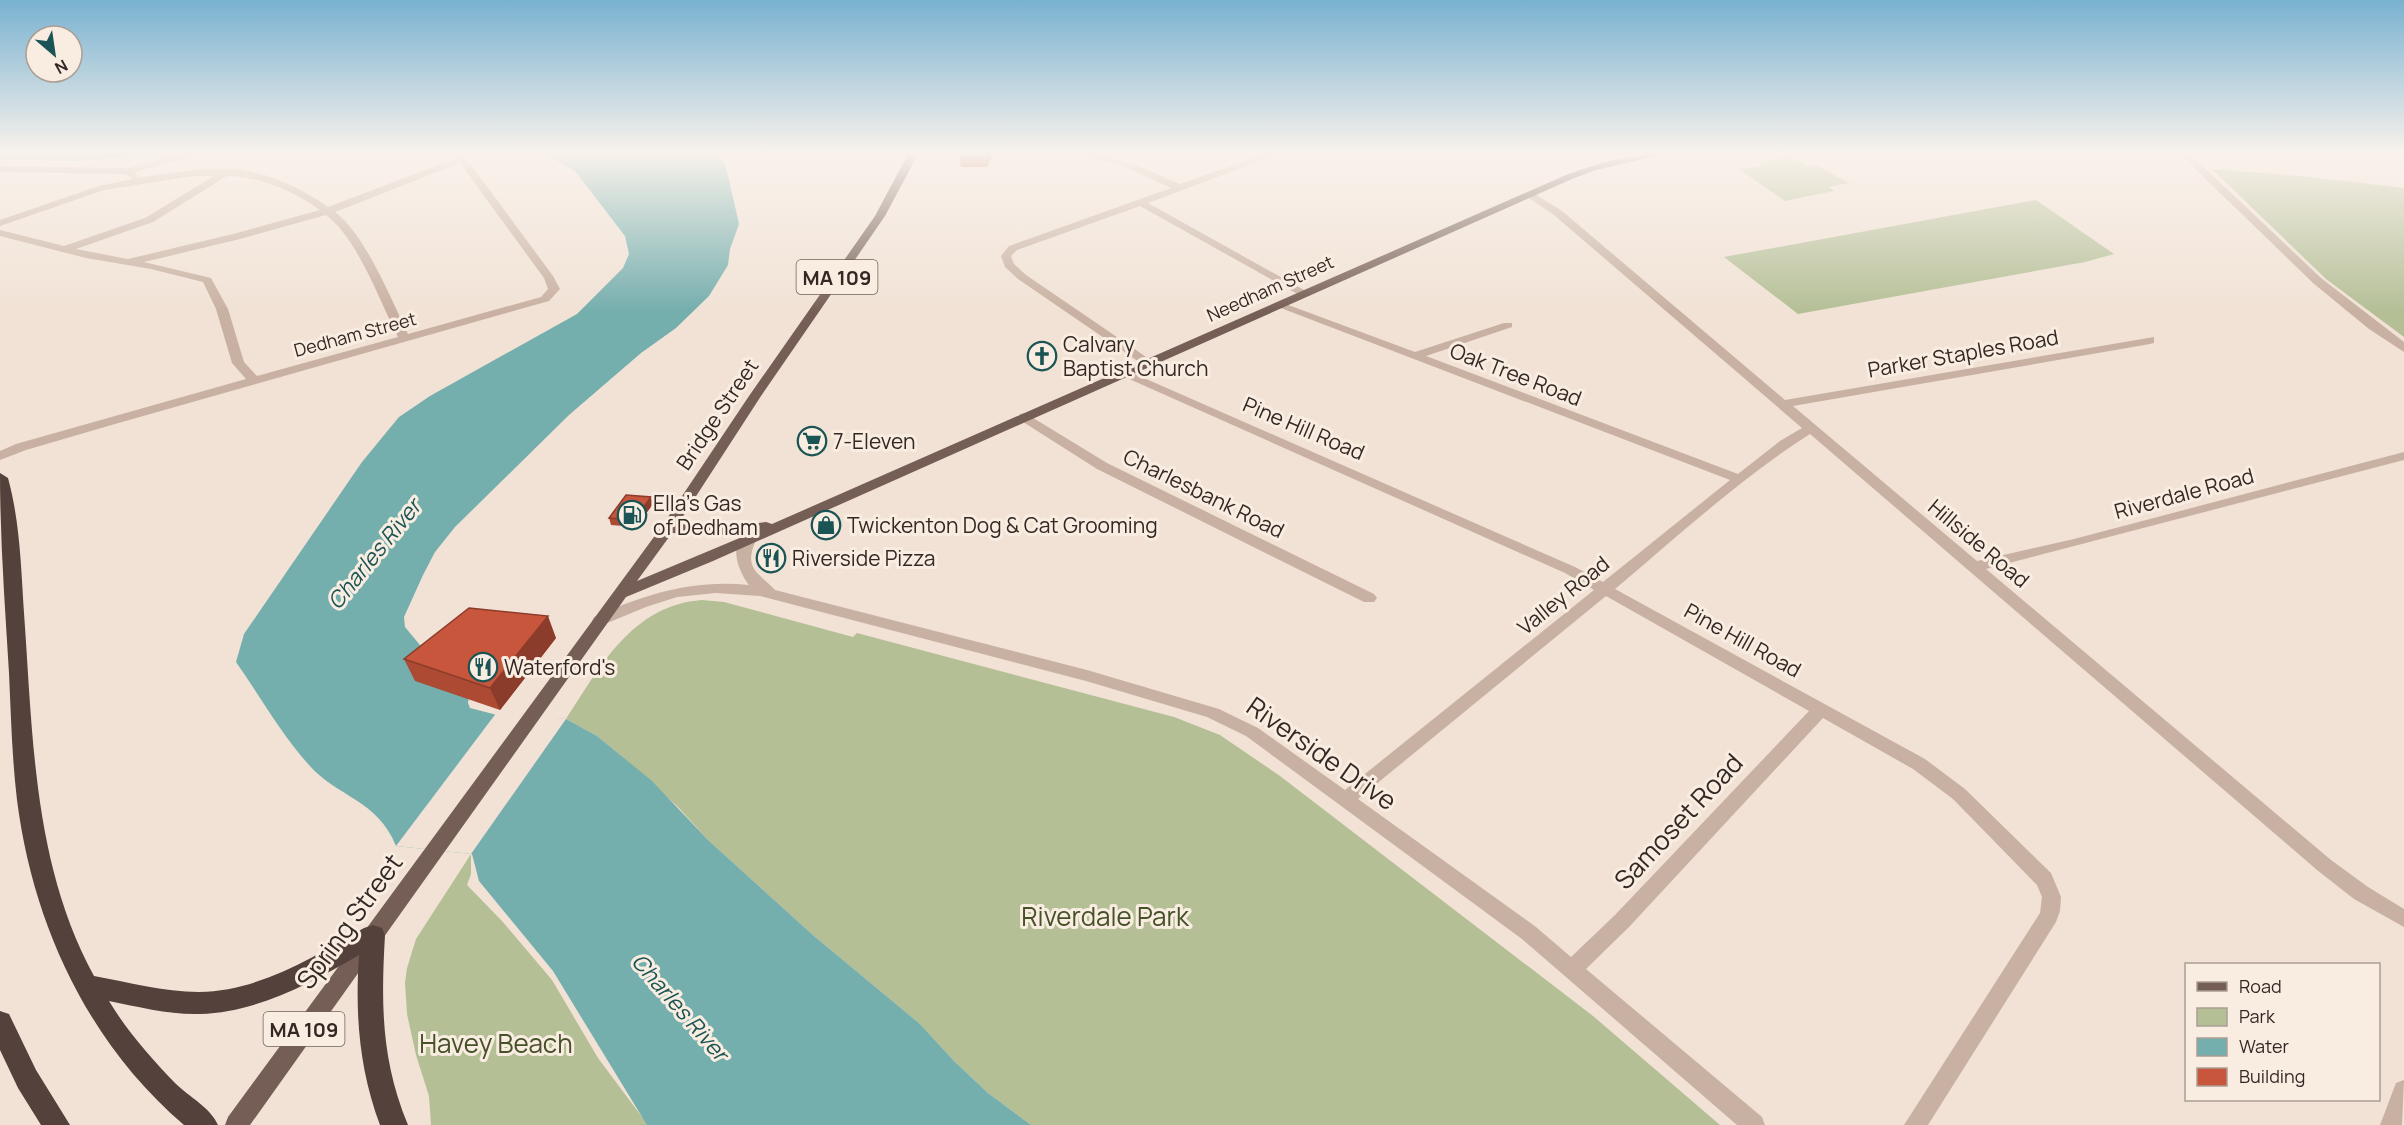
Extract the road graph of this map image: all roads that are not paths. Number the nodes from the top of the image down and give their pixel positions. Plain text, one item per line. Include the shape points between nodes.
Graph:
1 (48, 206) edge
2 (171, 206) edge
3 (319, 206) edge
4 (338, 206) edge
5 (496, 206) edge
6 (886, 206) edge
7 (1128, 206) edge
8 (1148, 206) edge
9 (1502, 206) edge
10 (1548, 206) edge
11 (2238, 206) edge
12 (327, 211) junction
13 (0, 223) edge
14 (234, 223) dead end
15 (0, 233) edge
16 (236, 237) junction
17 (66, 249) junction
18 (129, 262) junction
19 (1305, 294) junction
20 (1279, 305) junction
21 (1508, 326) dead end
22 (405, 339) junction
23 (2150, 340) dead end
24 (2404, 348) edge
25 (1415, 356) junction
26 (1149, 363) junction
27 (1124, 374) junction
28 (254, 380) junction
29 (1782, 404) junction
30 (1025, 417) junction
31 (1811, 428) junction
32 (0, 456) edge
33 (2404, 456) edge
34 (0, 478) edge
35 (1740, 479) junction
36 (800, 515) junction
37 (668, 528) junction
38 (749, 540) junction
39 (1974, 567) junction
40 (1604, 588) junction
41 (773, 593) junction
42 (620, 595) junction
43 (1369, 598) dead end
44 (600, 621) junction
45 (1821, 709) junction
46 (485, 779) joint
47 (1345, 800) junction
48 (2404, 919) edge
49 (373, 934) junction
50 (1572, 969) junction
51 (86, 985) junction
52 (0, 1022) edge
53 (2404, 1090) edge
54 (56, 1125) edge
55 (204, 1125) edge
56 (236, 1125) edge
57 (394, 1125) edge
58 (1754, 1125) edge
59 (1915, 1125) edge
60 (2391, 1125) edge

1 - 13 street
2 - 17 street via 149,220
3 - 12 street
4 - 12 street
5 - 22 street, Dedham Street via 555,289 536,303
6 - 37 main road, Bridge Street / MA 109
7 - 26 street via 1013,248 1006,256 1009,265 1022,277
8 - 19 street
9 - 19 main road, Needham Street
10 - 29 street, Hillside Road
11 - 24 street via 2312,279
12 - 16 street
12 - 22 street via 338,219 360,250
14 - 16 street
15 - 17 street
16 - 18 street
17 - 18 street
18 - 28 street via 207,280 222,309 238,363
19 - 20 main road, Needham Street
20 - 25 street, Oak Tree Road
20 - 26 main road, Needham Street
21 - 25 street
22 - 28 street, Dedham Street
23 - 29 street, Parker Staples Road
25 - 35 street, Oak Tree Road
26 - 27 main road, Needham Street
27 - 30 main road, Needham Street
27 - 40 street, Pine Hill Road via 1535,553
28 - 32 street, Dedham Street
29 - 31 street, Hillside Road
30 - 36 main road, Needham Street
30 - 43 street, Charlesbank Road via 1102,466
31 - 35 street, Valley Road
31 - 39 street, Hillside Road
33 - 39 street, Riverdale Road
34 - 51 highway via 11,542 28,801 54,912
35 - 40 street, Valley Road
36 - 37 main road, Needham Street via 738,530
36 - 38 main road, Needham Street
37 - 42 main road, Bridge Street / MA 109
38 - 41 street, Riverside Drive via 742,556 746,573
38 - 42 main road, Needham Street
39 - 48 street, Hillside Road via 2325,865
40 - 45 street, Pine Hill Road
40 - 47 street, Valley Road
41 - 44 street, Riverside Drive via 726,587 685,590 648,600
41 - 47 street, Riverside Drive via 1213,713 1252,732
42 - 44 main road, Bridge Street / MA 109
44 - 46 main road, Bridge Street / MA 109
45 - 50 street, Samoset Road
45 - 59 street, Pine Hill Road via 1948,784 2037,871 2053,898 2049,916
46 - 49 main road, Spring Street / MA 109
47 - 50 street, Riverside Drive via 1529,933
49 - 51 highway via 286,982 244,997 181,1002
49 - 56 main road, Spring Street / MA 109
49 - 57 highway via 369,986 372,1050
50 - 58 street, Riverside Drive
51 - 55 highway via 133,1056 167,1094
52 - 54 highway via 27,1078
53 - 60 street

